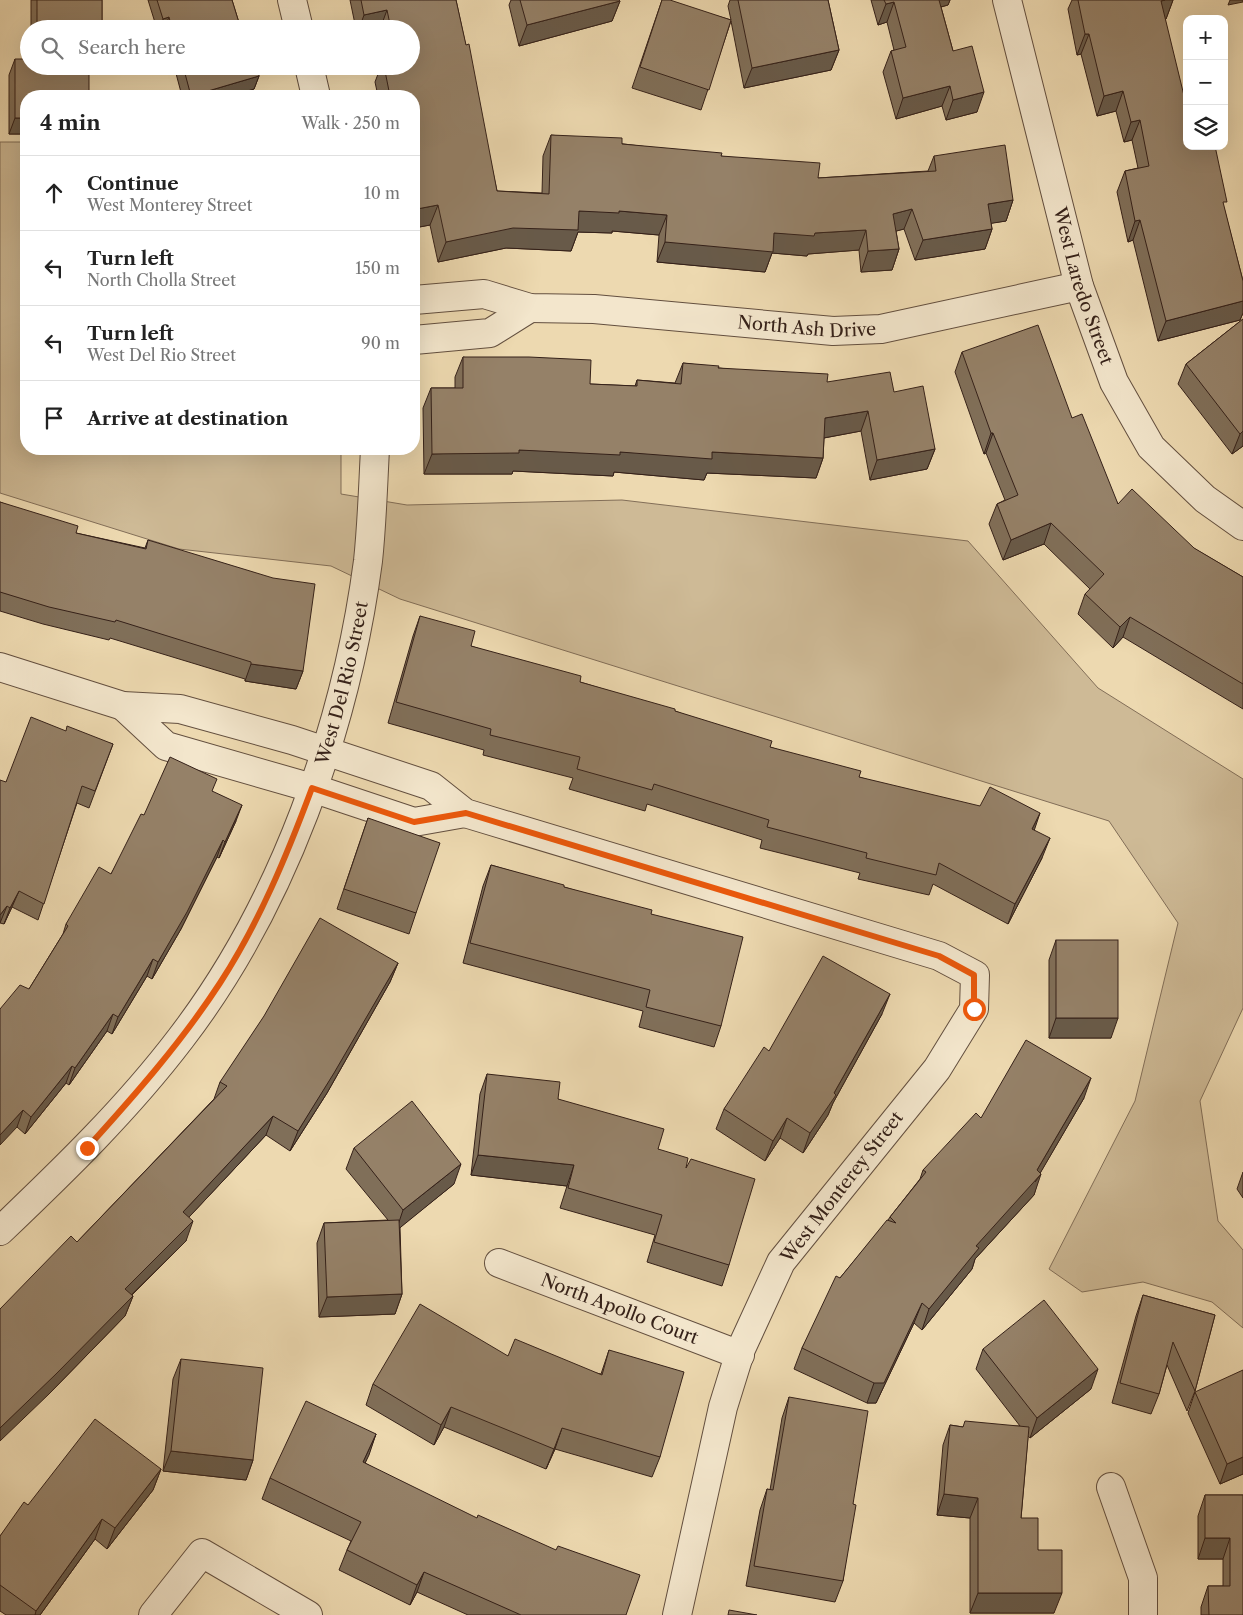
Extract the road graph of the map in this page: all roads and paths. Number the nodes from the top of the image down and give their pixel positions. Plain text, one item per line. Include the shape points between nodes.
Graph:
1 (292, 0) edge
2 (1007, 0) edge
3 (297, 20) edge
4 (310, 75) edge
5 (314, 90) edge
6 (1080, 286) junction
7 (420, 299) edge
8 (530, 308) junction
9 (420, 339) edge
10 (375, 455) edge
11 (1243, 526) edge
12 (0, 667) edge
13 (124, 706) junction
14 (324, 752) junction
15 (312, 788) junction
16 (466, 813) junction
17 (0, 1231) edge
18 (499, 1263) dead end
19 (740, 1355) junction
20 (1111, 1487) dead end
21 (153, 1615) edge
22 (308, 1615) edge
23 (677, 1615) edge
24 (1143, 1615) edge

1 - 3 street
2 - 6 street, West Laredo Street
4 - 5 street
6 - 8 street, North Ash Drive via 890,327 842,330 594,309
6 - 11 street, West Laredo Street via 1114,382 1151,447 1205,499
7 - 8 street, North Ash Drive via 484,294
8 - 9 street via 490,333
10 - 14 street, West Del Rio Street via 368,560 362,597 337,714
12 - 13 street
13 - 14 street via 180,709
13 - 15 street via 166,746
14 - 15 street, West Del Rio Street
14 - 16 street via 431,786
15 - 16 street via 414,822
15 - 17 street, West Del Rio Street via 254,925 182,1037 87,1148
16 - 19 street, West Monterey Street via 939,956 974,975 974,1009 937,1069 781,1262
18 - 19 street, North Apollo Court
19 - 23 street, West Monterey Street via 723,1407
20 - 24 street via 1143,1578
21 - 22 street via 202,1553

